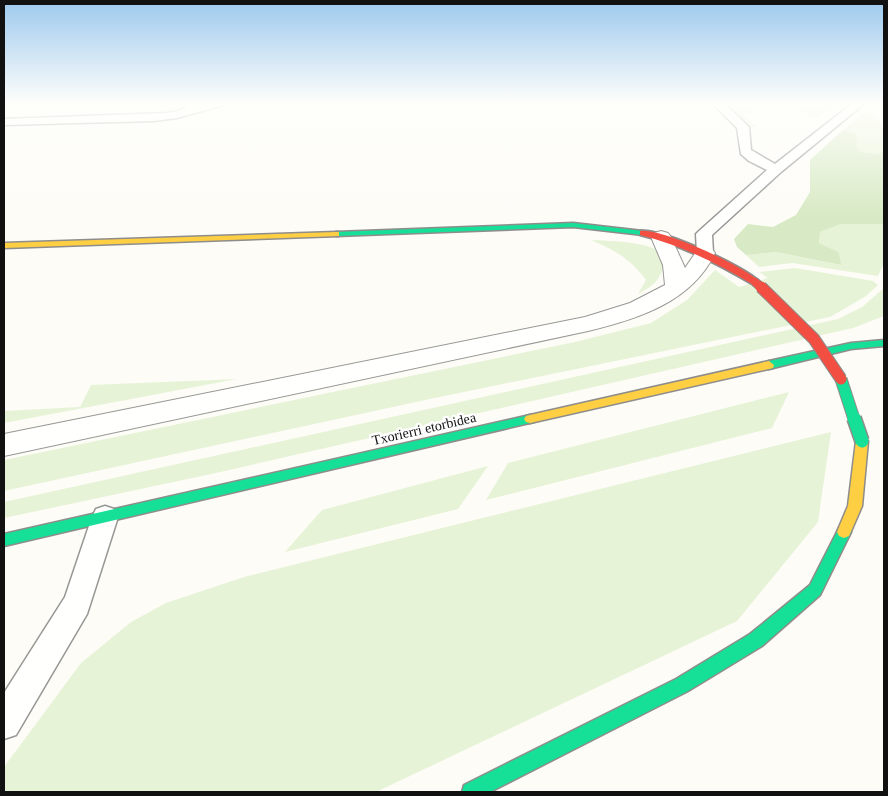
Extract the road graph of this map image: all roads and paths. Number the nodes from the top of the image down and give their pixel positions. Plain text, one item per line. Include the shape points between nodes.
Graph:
1 (744, 140) edge
2 (813, 140) edge
3 (776, 169) junction
4 (661, 237) junction
5 (4, 246) edge
6 (705, 253) junction
7 (676, 289) junction
8 (884, 331) edge
9 (884, 343) edge
10 (851, 346) junction
11 (4, 445) edge
12 (105, 517) junction
13 (4, 540) edge
14 (4, 723) edge
15 (471, 792) edge

1 - 3 lane via 745,151
2 - 3 lane
3 - 6 lane via 704,234
4 - 5 street via 573,225
4 - 6 street
4 - 7 street via 674,265
6 - 7 street via 702,261
6 - 15 street, bridge via 755,282 790,312 830,361 843,385 862,441 855,506 838,548 815,590 756,640 682,685
7 - 11 street via 637,308 588,324
8 - 10 street, Txorierri etorbidea
9 - 10 street, Txorierri etorbidea
10 - 12 street, Txorierri etorbidea
12 - 13 street, Txorierri etorbidea
12 - 14 lane via 77,604

